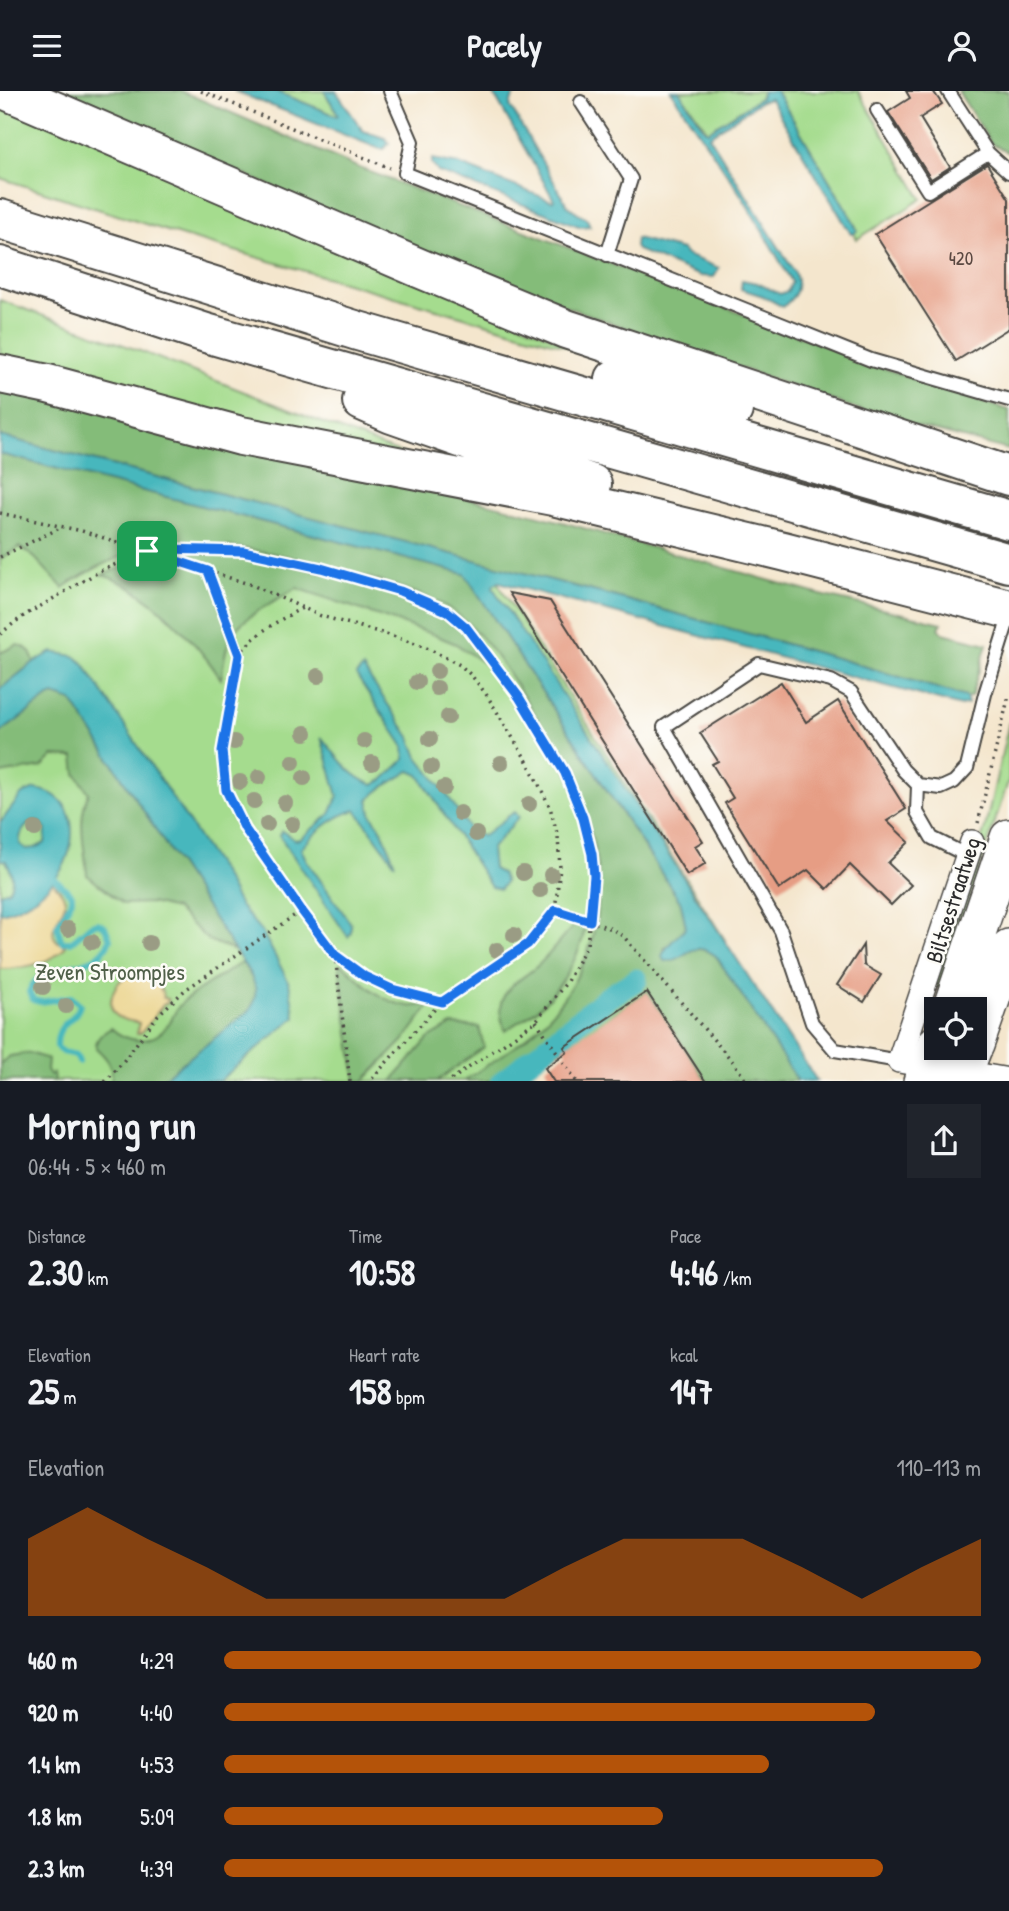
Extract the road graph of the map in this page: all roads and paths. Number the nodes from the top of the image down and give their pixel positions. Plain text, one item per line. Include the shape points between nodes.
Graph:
1 (8, 91) edge
2 (201, 91) edge
3 (390, 91) edge
4 (948, 91) edge
5 (581, 102) dead end
6 (877, 110) dead end
7 (988, 153) junction
8 (1009, 172) edge
9 (405, 173) junction
10 (0, 219) edge
11 (607, 255) junction
12 (0, 267) edge
13 (358, 331) junction
14 (206, 333) junction
15 (0, 374) edge
16 (1009, 400) edge
17 (1009, 477) edge
18 (0, 513) edge
19 (1009, 520) edge
20 (60, 528) junction
21 (147, 551) junction
22 (783, 551) junction
23 (0, 557) edge
24 (1004, 562) edge
25 (208, 571) junction
26 (302, 608) junction
27 (1001, 610) edge
28 (0, 634) edge
29 (239, 655) junction
30 (1009, 695) edge
31 (918, 785) junction
32 (1009, 838) edge
33 (970, 849) junction
34 (555, 910) junction
35 (302, 911) junction
36 (590, 921) junction
37 (1009, 948) edge
38 (335, 955) junction
39 (955, 997) edge
40 (442, 1002) junction
41 (536, 1021) junction
42 (968, 1062) edge
43 (921, 1064) edge
44 (1009, 1080) edge
45 (105, 1081) edge
46 (350, 1081) edge
47 (369, 1081) edge
48 (448, 1081) edge
49 (577, 1081) edge
50 (747, 1081) edge

1 - 17 highway via 566,329
2 - 9 path
3 - 9 lane via 412,142
4 - 7 lane
5 - 11 lane via 631,179
6 - 7 lane via 928,191
7 - 8 lane
9 - 11 lane
10 - 13 highway
11 - 16 lane via 871,360
12 - 14 highway
13 - 17 highway via 615,379 869,446
13 - 19 highway
14 - 22 highway via 392,414
14 - 24 highway
15 - 22 highway via 242,436 554,496
18 - 20 path
20 - 21 path
20 - 23 path
21 - 25 path
21 - 28 path via 100,571
21 - 36 path via 243,551 356,578 447,611 477,639 504,675 565,773 592,854
22 - 27 highway
25 - 26 path
25 - 29 path
26 - 29 path via 270,625
26 - 34 path via 429,649 472,676 527,761 550,807 561,868
27 - 31 lane via 967,768 941,788
29 - 35 path via 222,751 226,790 245,829
30 - 33 path, Biltsestraatweg
31 - 33 lane via 917,812 932,838
31 - 43 lane via 851,692 831,681 759,664 664,727 781,932 812,1023 835,1051
32 - 39 main road, Biltsestraatweg
33 - 43 street, Biltsestraatweg
34 - 36 path
34 - 40 path via 528,944
35 - 38 path
35 - 45 path via 205,975 159,1015
36 - 41 path via 587,945 576,967
36 - 50 path via 612,929 636,949
37 - 42 main road
38 - 40 path via 392,989
38 - 46 path
40 - 47 path
41 - 48 path
41 - 49 path
42 - 43 street
42 - 44 street

